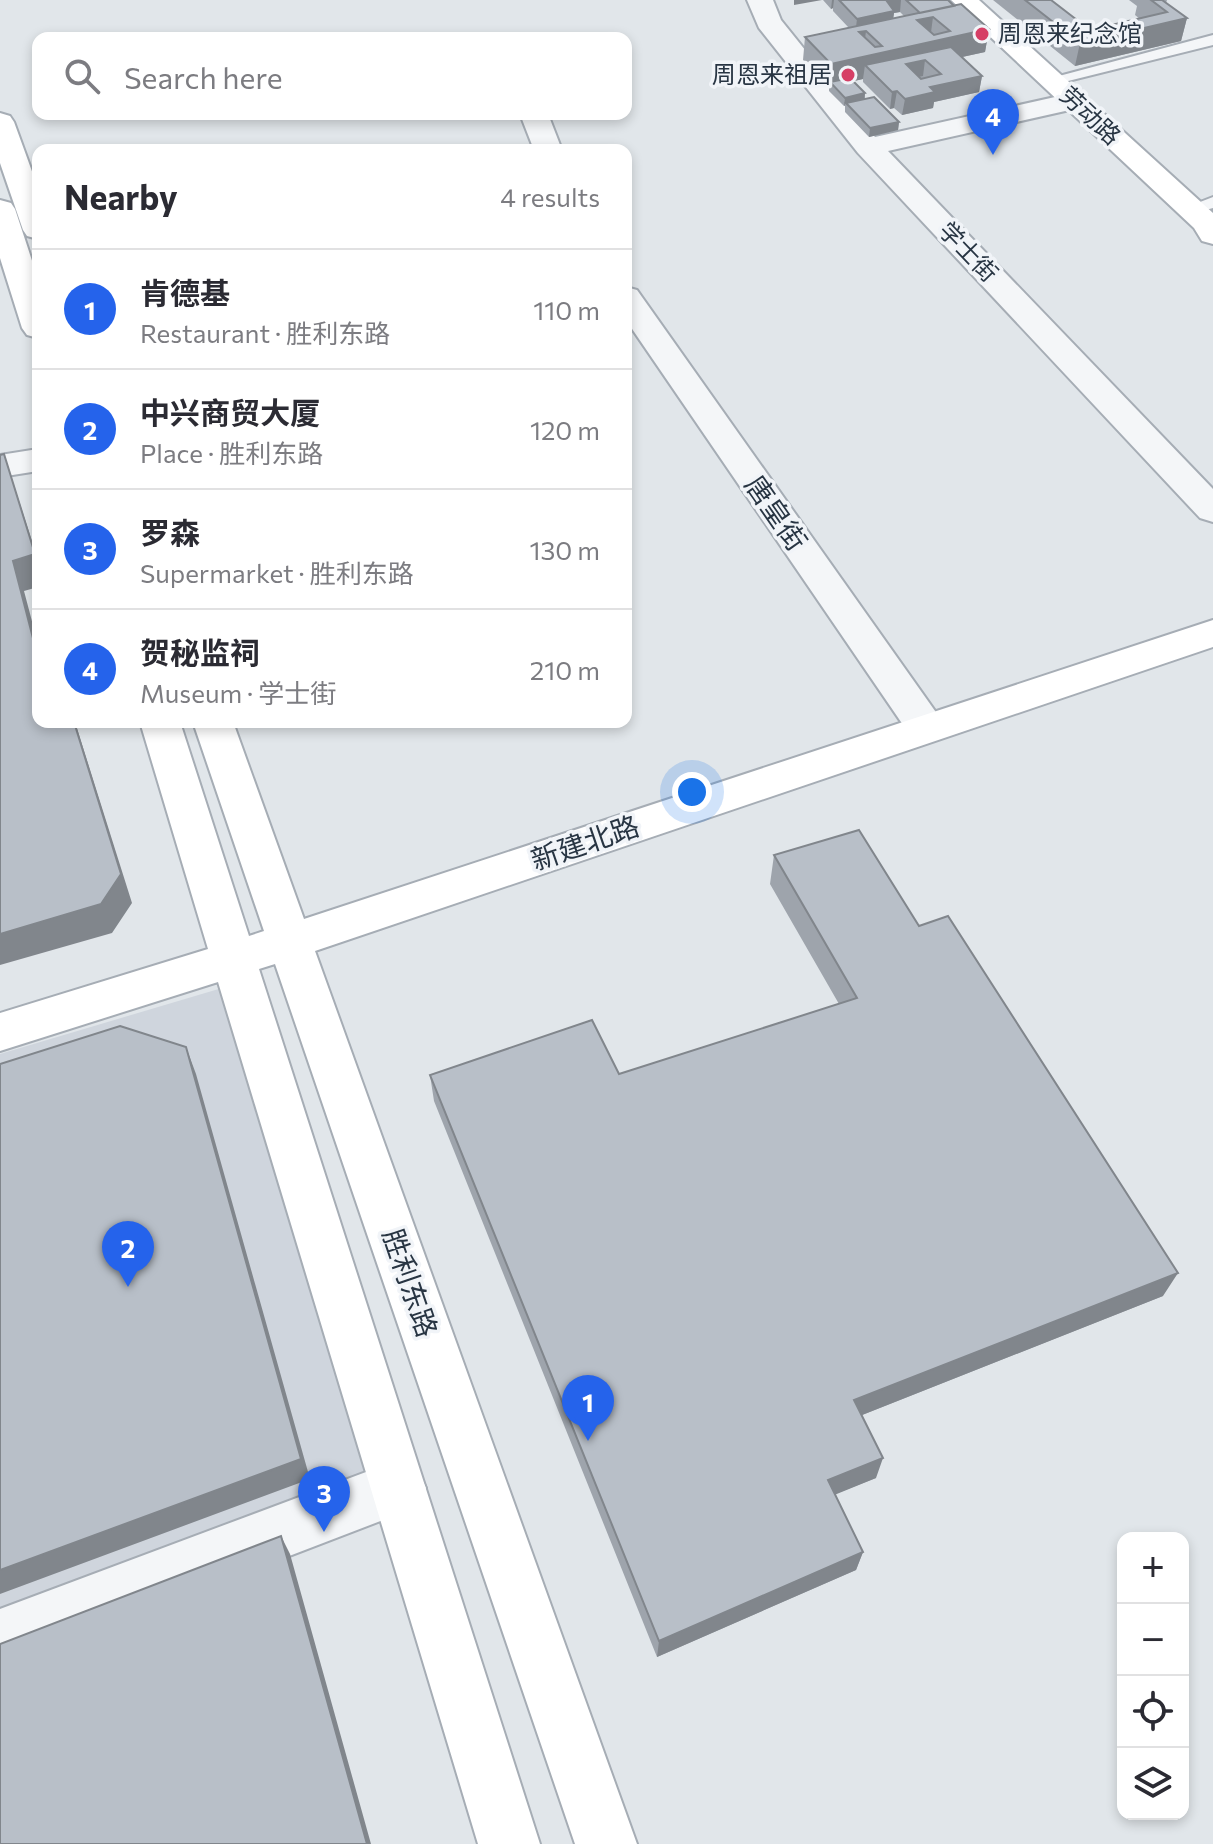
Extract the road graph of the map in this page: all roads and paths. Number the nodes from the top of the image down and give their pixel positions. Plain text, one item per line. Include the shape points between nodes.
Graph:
1 (760, 0) edge
2 (964, 0) edge
3 (1213, 40) edge
4 (1062, 91) junction
5 (536, 120) edge
6 (0, 122) edge
7 (546, 144) edge
8 (868, 147) junction
9 (1202, 206) edge
10 (0, 209) edge
11 (32, 213) edge
12 (1213, 235) edge
13 (632, 306) edge
14 (32, 309) edge
15 (32, 461) edge
16 (0, 466) edge
17 (1213, 510) edge
18 (1213, 633) edge
19 (162, 728) edge
20 (215, 728) edge
21 (926, 728) junction
22 (291, 941) junction
23 (234, 959) junction
24 (0, 1032) edge
25 (398, 1488) junction
26 (0, 1638) edge
27 (509, 1844) edge
28 (606, 1844) edge

1 - 8 street, 学士街 via 768,22
2 - 4 main road, 劳动路
3 - 4 lane
4 - 8 street
4 - 9 main road, 劳动路
5 - 7 street
6 - 11 main road
8 - 17 street, 学士街
9 - 12 main road, 劳动路
10 - 14 main road
13 - 21 street, 唐皇街
15 - 16 street
18 - 21 main road, 新建北路
19 - 23 main road
20 - 22 main road, 胜利东路
21 - 22 main road, 新建北路
22 - 23 main road, 新建北路
22 - 28 main road, 胜利东路
23 - 24 main road, 新建北路
23 - 25 main road
25 - 26 street
25 - 27 main road

